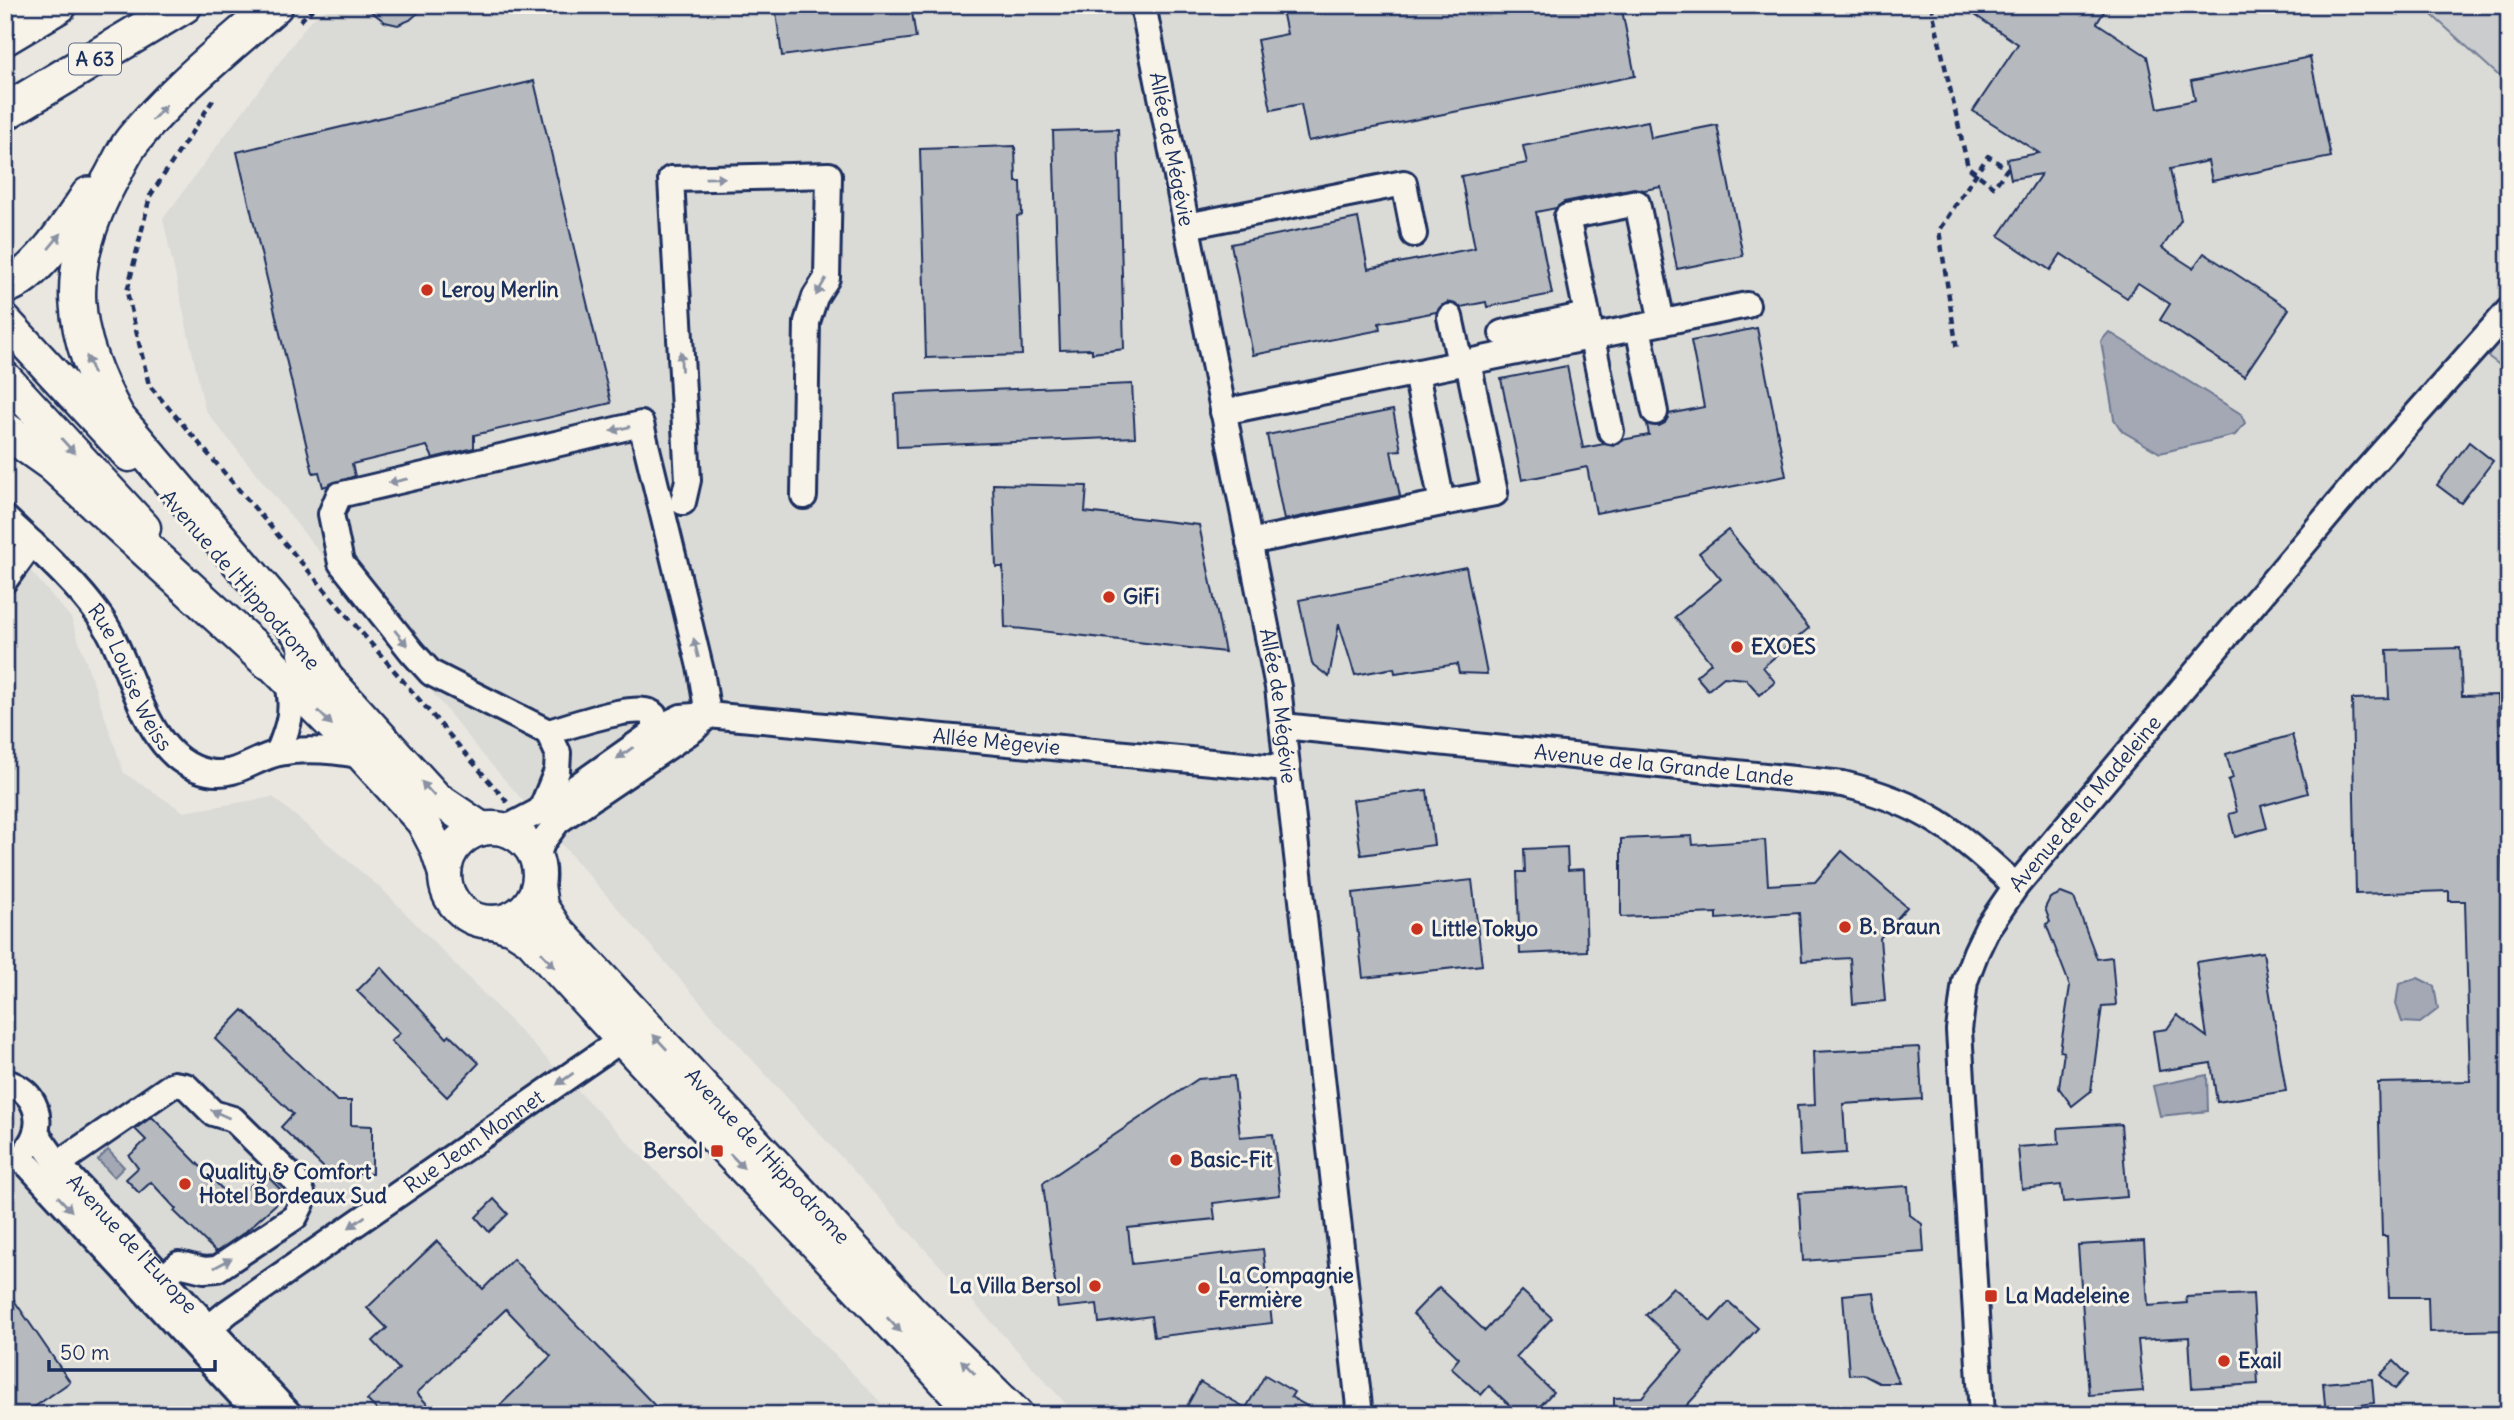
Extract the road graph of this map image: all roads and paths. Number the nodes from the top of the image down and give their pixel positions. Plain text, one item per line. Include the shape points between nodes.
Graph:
1 (59, 5) edge
2 (184, 5) edge
3 (317, 5) edge
4 (1143, 5) edge
5 (1931, 5) edge
6 (286, 14) edge
7 (5, 37) edge
8 (215, 97) dead end
9 (5, 112) edge
10 (131, 142) junction
11 (1975, 174) junction
12 (1187, 226) junction
13 (1414, 234) dead end
14 (5, 286) edge
15 (1747, 305) dead end
16 (2509, 310) edge
17 (1450, 317) dead end
18 (5, 321) edge
19 (1662, 322) junction
20 (1589, 326) junction
21 (1638, 327) junction
22 (1502, 333) dead end
23 (1957, 350) dead end
24 (1464, 363) junction
25 (1416, 373) junction
26 (5, 378) edge
27 (1223, 412) junction
28 (1655, 412) dead end
29 (5, 430) edge
30 (1611, 431) dead end
31 (804, 496) dead end
32 (683, 502) dead end
33 (1442, 503) junction
34 (5, 518) edge
35 (1249, 542) junction
36 (32, 543) junction
37 (5, 580) edge
38 (277, 671) junction
39 (321, 672) junction
40 (708, 715) junction
41 (1283, 726) junction
42 (548, 732) junction
43 (654, 733) junction
44 (278, 753) junction
45 (363, 756) junction
46 (1287, 769) junction
47 (513, 823) junction
48 (537, 872) junction
49 (445, 874) junction
50 (2016, 886) junction
51 (493, 922) junction
52 (621, 1040) junction
53 (5, 1082) edge
54 (36, 1133) junction
55 (11, 1158) edge
56 (58, 1164) junction
57 (163, 1278) junction
58 (200, 1335) junction
59 (259, 1415) edge
60 (290, 1415) edge
61 (976, 1415) edge
62 (1017, 1415) edge
63 (1360, 1415) edge
64 (1982, 1415) edge

1 - 7 highway
2 - 9 highway, A 63
3 - 6 path
4 - 12 street, Allée de Mégévie
5 - 11 path via 1968,167
10 -> 6 highway via 183,88
8 - 47 path via 150,196 127,292 149,385 495,792
14 -> 10 highway via 29,271
39 -> 10 highway via 300,632 117,418 84,348 77,275 99,201
11 - 11 path via 1988,156 2007,169 1994,187
11 - 23 path via 1938,230
12 - 13 street via 1404,183
12 - 27 street, Allée de Mégévie
15 - 19 street
16 - 50 street, Avenue de la Madeleine via 2357,481
17 - 24 street
18 - 39 main road, Avenue de l'Hippodrome
19 - 20 street via 1637,203 1567,217
19 - 21 street
20 - 21 street
20 - 22 street
20 - 24 street
20 - 30 street
21 - 28 street
24 - 25 street
24 - 33 street via 1495,493
25 - 27 street
25 - 33 street
26 -> 38 main road, Avenue de l'Hippodrome
27 - 35 street, Allée de Mégévie
29 - 38 highway via 53,464
32 -> 31 street via 688,480 671,178 829,175 827,278 807,322
33 - 35 street
34 - 36 street, Rue Louise Weiss
35 - 41 street, Allée de Mégévie
36 - 37 street
36 - 44 street, Rue Louise Weiss via 103,620 158,736 177,761 213,773 236,771
38 - 44 street via 292,700 291,720
38 -> 45 main road, Avenue de l'Hippodrome
47 -> 39 main road, Avenue de l'Hippodrome via 436,798
40 -> 42 street via 641,424 339,495 331,514 341,564 412,652 431,673
40 - 43 street, Allée Mègevie via 681,717
40 - 46 street, Allée Mègevie
40 - 48 street via 558,821 542,841
41 - 46 street, Allée de Mégévie
41 - 50 street, Avenue de la Grande Lande via 1843,784 1907,803 1932,817 1961,836
42 - 43 street via 646,709 654,715
42 - 47 street via 558,753 557,771
43 -> 47 street, Allée Mègevie
44 - 45 street, Rue Louise Weiss via 339,751
45 - 49 main road, Avenue de l'Hippodrome via 430,832
46 - 63 street, Allée de Mégévie
47 - 48 main road
47 - 49 main road via 468,835 456,845
48 - 51 main road via 522,911
62 -> 48 main road, Avenue de l'Hippodrome via 914,1313 565,939 541,906
49 - 51 main road via 451,898 459,908 469,916
50 - 64 street, Avenue de la Madeleine via 1976,952 1965,981 1959,1030
51 -> 52 main road, Avenue de l'Hippodrome via 530,939
52 -> 58 street, Rue Jean Monnet
52 -> 61 main road, Avenue de l'Hippodrome
53 - 54 street via 32,1099 37,1110
54 - 55 street via 32,1143
54 - 56 street, Avenue de l'Europe
55 -> 58 street, Avenue de l'Europe via 29,1166
56 - 57 street, Avenue de l'Europe
57 -> 56 street via 179,1264 217,1269 295,1217 303,1203 295,1180 233,1119 213,1113 181,1084 174,1084
57 - 58 street, Avenue de l'Europe
58 - 59 street, Avenue de l'Europe
58 - 60 street, Avenue de l'Europe

